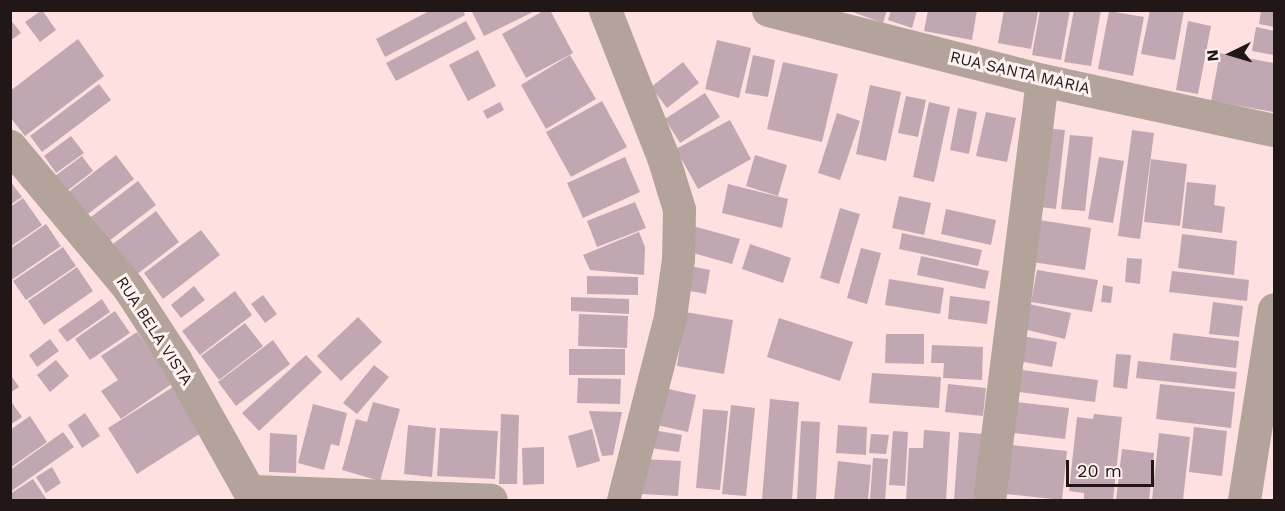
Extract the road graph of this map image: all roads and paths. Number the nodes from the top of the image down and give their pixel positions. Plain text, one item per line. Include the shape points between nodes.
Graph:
1 (605, 10) edge
2 (768, 10) edge
3 (1042, 80) junction
4 (1275, 130) edge
5 (10, 146) edge
6 (1275, 309) edge
7 (253, 496) edge
8 (491, 501) edge
9 (623, 501) edge
10 (989, 501) edge
11 (1244, 501) edge

1 - 9 street via 663,157 679,209 678,259 670,317
2 - 3 street, RUA SANTA MARIA
3 - 4 street, RUA SANTA MARIA
3 - 10 street
5 - 7 street, RUA BELA VISTA via 128,287
6 - 11 street
7 - 8 street

